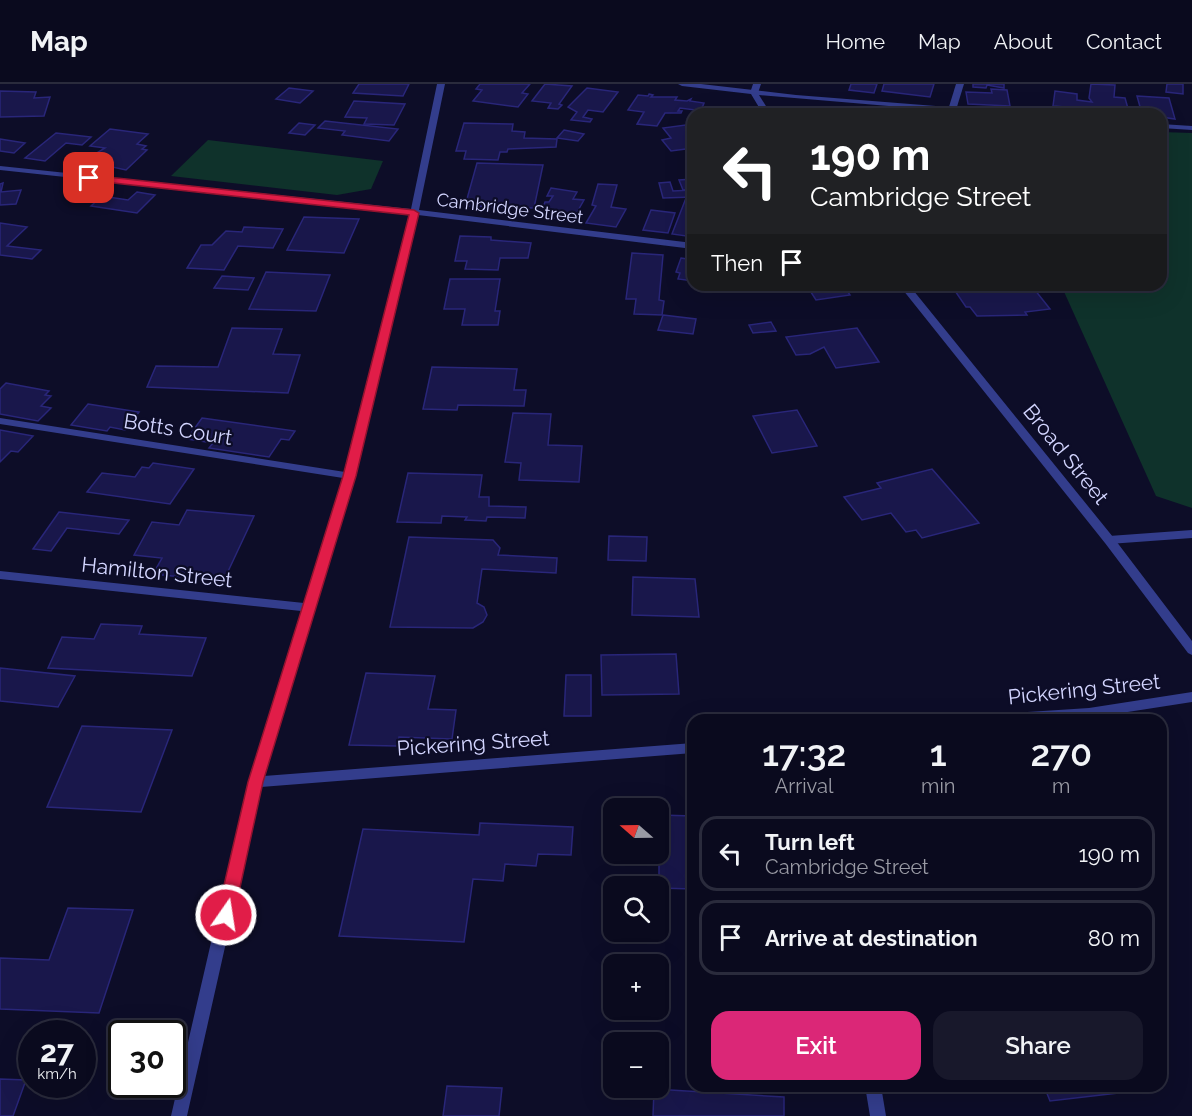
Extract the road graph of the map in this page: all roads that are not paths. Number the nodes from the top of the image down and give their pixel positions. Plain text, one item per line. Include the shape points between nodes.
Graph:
1 (441, 84) edge
2 (682, 84) edge
3 (757, 84) edge
4 (960, 84) edge
5 (754, 93) junction
6 (763, 108) edge
7 (929, 108) edge
8 (953, 108) edge
9 (1167, 126) edge
10 (1192, 128) edge
11 (0, 168) edge
12 (414, 213) junction
13 (687, 245) edge
14 (909, 291) edge
15 (0, 421) edge
16 (350, 476) junction
17 (1192, 534) edge
18 (1110, 540) junction
19 (0, 575) edge
20 (309, 608) junction
21 (1192, 650) edge
22 (1192, 697) edge
23 (1073, 714) edge
24 (687, 748) edge
25 (255, 782) junction
26 (874, 1092) edge
27 (179, 1116) edge
28 (878, 1116) edge

1 - 12 street
2 - 5 street
3 - 5 street
4 - 8 street
5 - 6 street
5 - 7 street
9 - 10 street
11 - 12 street, Cambridge Street
12 - 13 street, Cambridge Street
12 - 16 street
14 - 18 street, Broad Street
15 - 16 street, Botts Court
16 - 20 street
17 - 18 street
18 - 21 street, Broad Street
19 - 20 street, Hamilton Street
20 - 25 street
22 - 23 street, Pickering Street
24 - 25 street, Pickering Street
25 - 27 street
26 - 28 street

